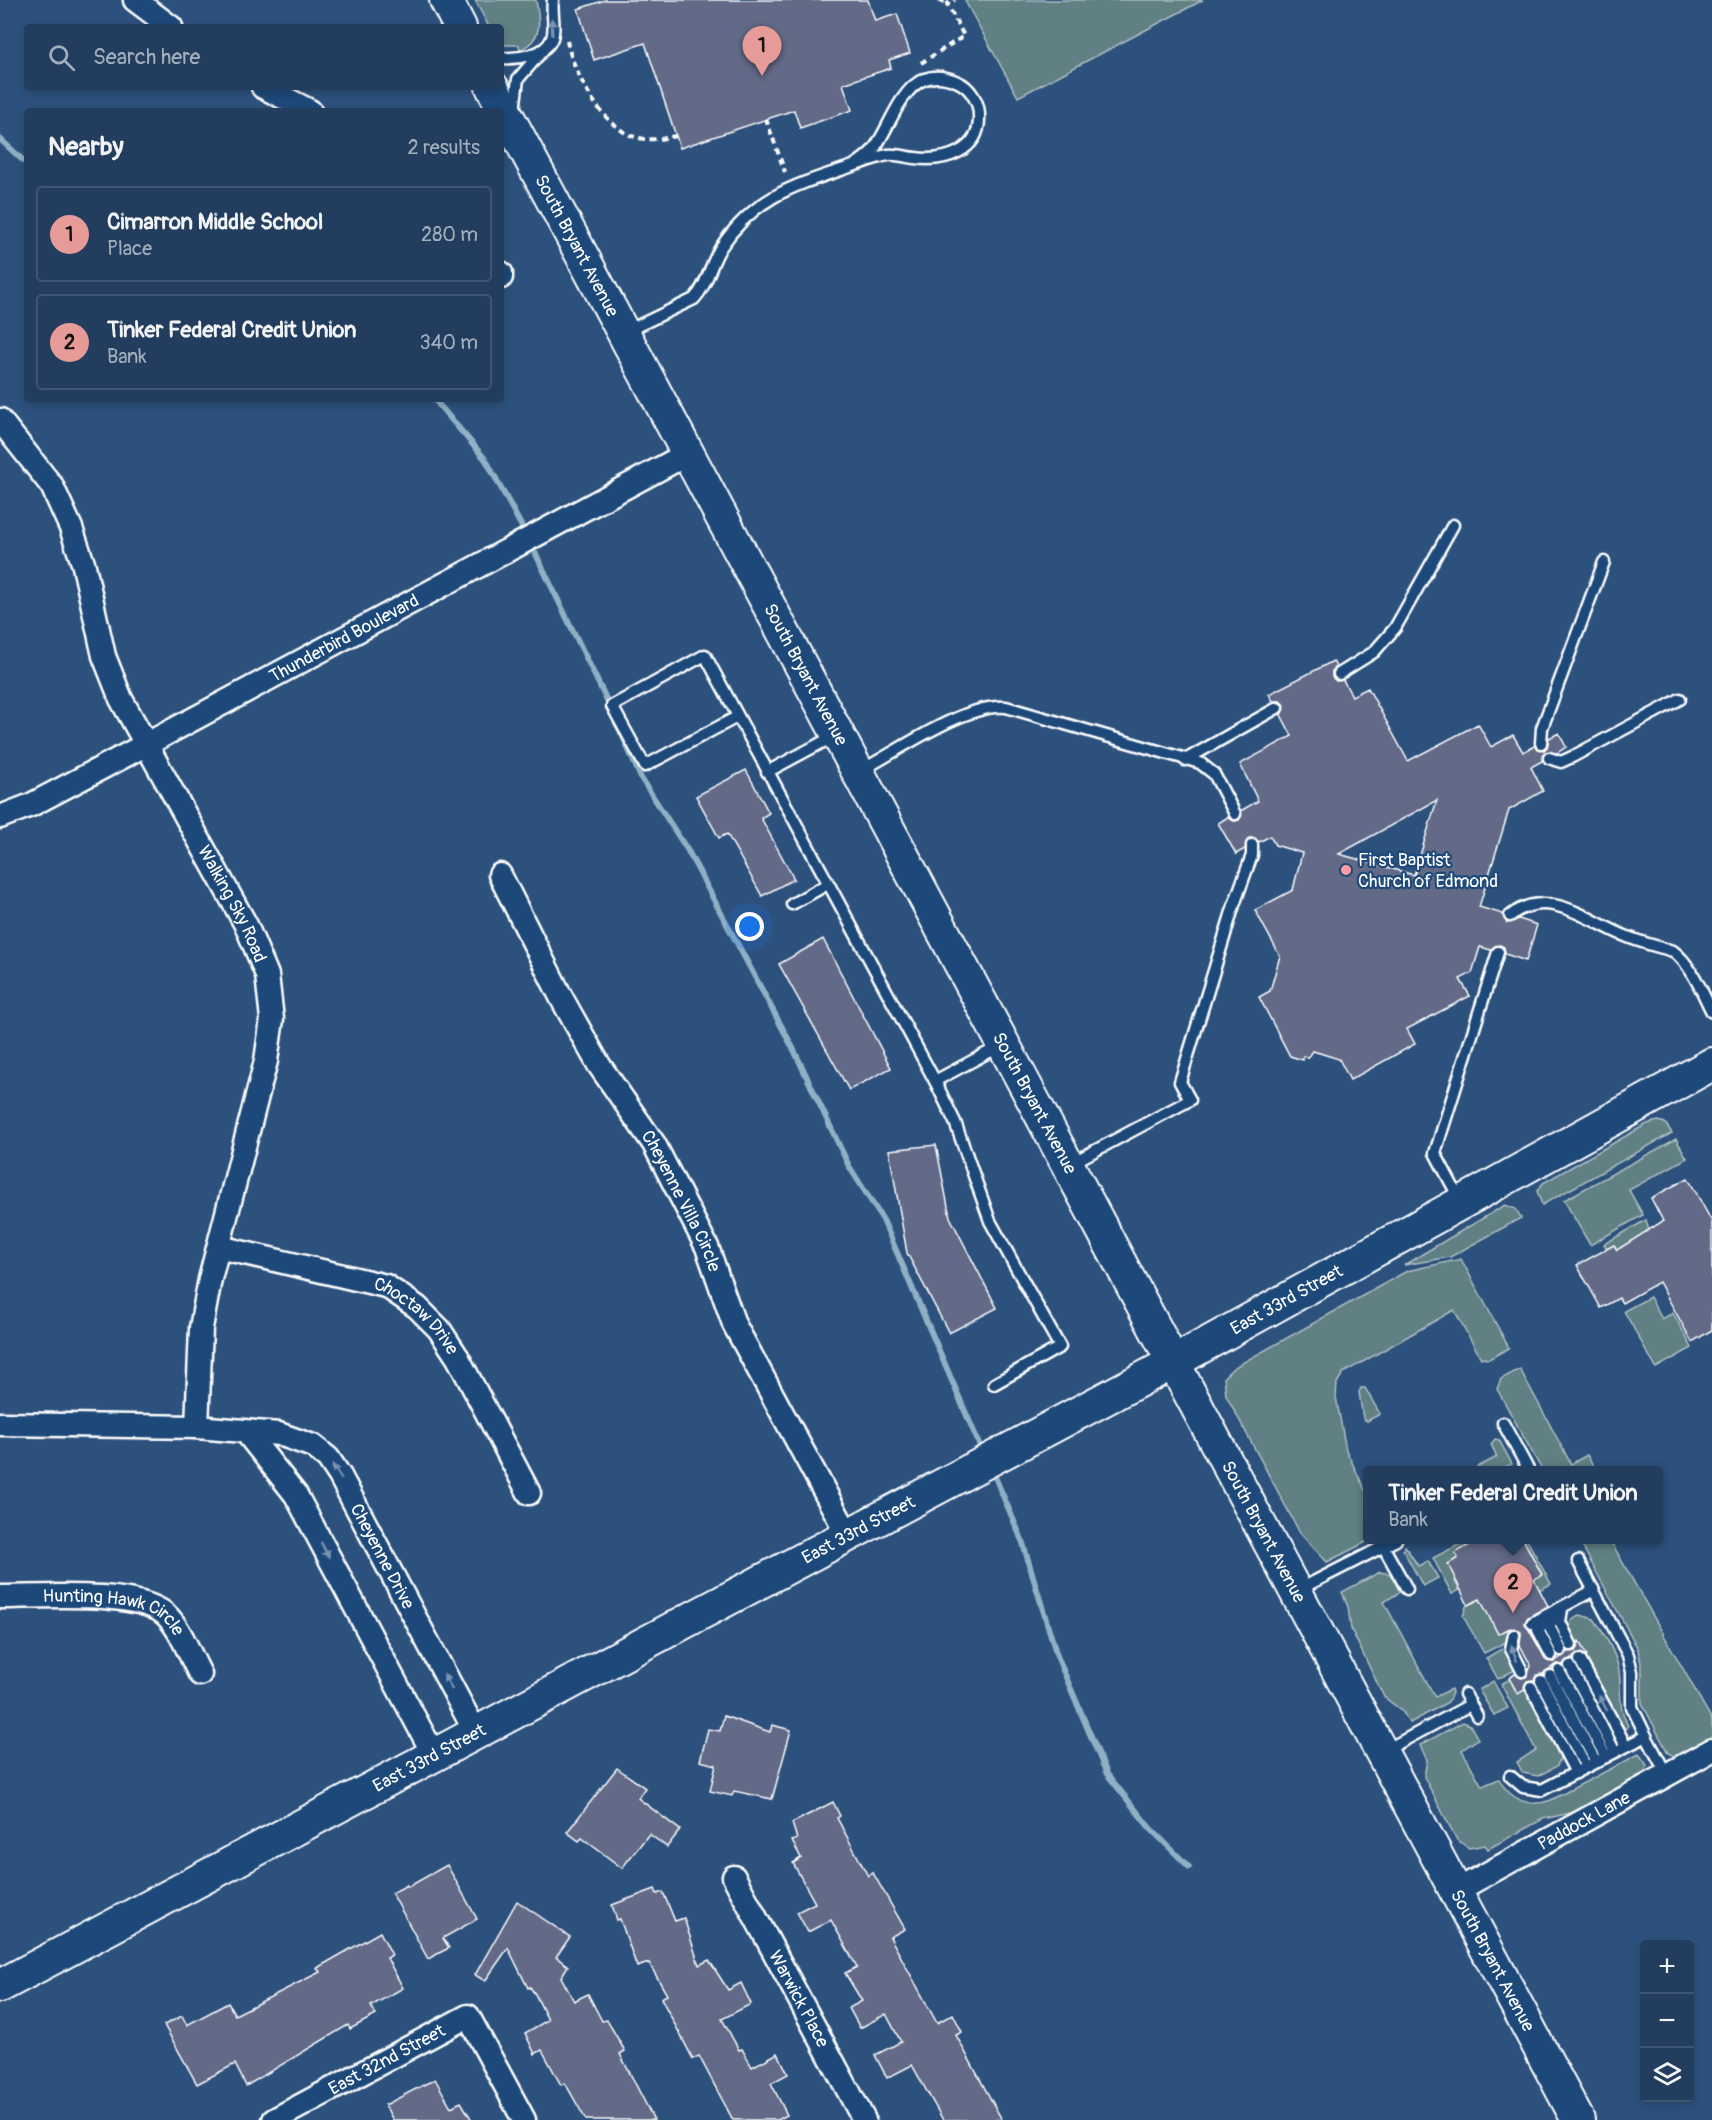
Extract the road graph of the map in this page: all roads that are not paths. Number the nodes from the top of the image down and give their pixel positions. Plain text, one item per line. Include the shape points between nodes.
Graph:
1 (135, 0) edge
2 (446, 0) edge
3 (554, 0) edge
4 (167, 24) edge
5 (458, 24) edge
6 (545, 48) junction
7 (504, 58) edge
8 (269, 90) edge
9 (303, 108) edge
10 (504, 108) edge
11 (504, 111) edge
12 (853, 166) junction
13 (622, 334) junction
14 (0, 420) edge
15 (687, 454) junction
16 (1453, 525) dead end
17 (1604, 562) dead end
18 (1339, 674) dead end
19 (1680, 699) dead end
20 (1277, 708) dead end
21 (737, 717) junction
22 (837, 735) junction
23 (1541, 743) dead end
24 (147, 744) junction
25 (1548, 758) dead end
26 (1185, 760) junction
27 (767, 772) junction
28 (858, 773) junction
29 (1235, 814) dead end
30 (0, 818) edge
31 (1252, 845) dead end
32 (500, 875) dead end
33 (828, 885) junction
34 (792, 904) dead end
35 (1510, 916) dead end
36 (1498, 952) dead end
37 (1712, 1012) edge
38 (1002, 1044) junction
39 (1712, 1064) edge
40 (935, 1081) junction
41 (1067, 1165) junction
42 (1462, 1202) junction
43 (219, 1247) junction
44 (1172, 1363) junction
45 (994, 1384) dead end
46 (1503, 1423) dead end
47 (0, 1424) edge
48 (196, 1427) junction
49 (246, 1432) junction
50 (1525, 1466) edge
51 (530, 1493) dead end
52 (849, 1535) junction
53 (1387, 1544) edge
54 (1383, 1546) junction
55 (1578, 1562) dead end
56 (1407, 1589) dead end
57 (1594, 1590) junction
58 (1296, 1592) junction
59 (0, 1597) edge
60 (1564, 1606) junction
61 (1534, 1626) dead end
62 (1514, 1635) dead end
63 (1522, 1671) dead end
64 (200, 1674) dead end
65 (1531, 1687) dead end
66 (1477, 1716) dead end
67 (476, 1733) junction
68 (1646, 1736) junction
69 (1626, 1746) junction
70 (1712, 1750) edge
71 (1381, 1753) junction
72 (434, 1755) junction
73 (1596, 1762) junction
74 (1667, 1775) junction
75 (1510, 1776) dead end
76 (734, 1876) dead end
77 (1456, 1891) junction
78 (0, 1986) edge
79 (274, 2120) edge
80 (524, 2120) edge
81 (864, 2120) edge
82 (1578, 2120) edge

1 - 4 street
2 - 5 street
6 -> 3 lane via 552,39
6 - 7 lane
6 - 10 lane via 518,79
8 - 9 street
11 - 13 street, South Bryant Avenue
12 - 12 lane via 888,155 928,159 959,153 970,144 979,124 980,112 971,92 965,85 945,77 913,86 873,150
12 - 13 lane via 762,202 740,222 722,247 694,299
13 - 15 street, South Bryant Avenue
14 - 24 street, Walking Sky Road via 51,486 71,528 84,566 104,656 121,699
15 - 22 street, South Bryant Avenue
15 - 24 street, Thunderbird Boulevard
16 - 18 lane via 1395,628 1374,652
17 - 23 lane via 1542,728
19 - 25 lane via 1561,762
20 - 26 lane
21 - 21 lane via 705,655 612,706 645,766
21 - 27 lane
22 - 27 lane
22 - 28 street, South Bryant Avenue
24 - 30 street, Thunderbird Boulevard
24 - 43 street, Walking Sky Road via 246,926 267,975 272,1019 266,1061
26 - 28 lane via 994,706 972,710
26 - 29 lane via 1214,774
27 - 33 lane
28 - 38 street, South Bryant Avenue
31 - 41 lane via 1180,1082 1190,1100
32 - 52 street, Cheyenne Villa Circle via 599,1065 654,1144 707,1247 734,1324
33 - 34 lane
33 - 40 lane
35 - 37 lane via 1534,903 1559,905 1625,936 1673,951 1696,981
36 - 42 lane via 1435,1153
38 - 40 lane
38 - 41 street, South Bryant Avenue
39 - 42 street, East 33rd Street
40 - 45 lane via 955,1122 990,1221 1060,1347
41 - 44 street, South Bryant Avenue
42 - 44 street, East 33rd Street
43 - 48 street, Walking Sky Road via 201,1328
43 - 51 street, Choctaw Drive via 386,1286 417,1307 439,1329 458,1358
44 - 52 street, East 33rd Street
44 - 58 street, South Bryant Avenue
46 - 50 lane
47 - 48 street, Cheyenne Drive
48 - 49 street, Cheyenne Drive
67 -> 49 street, Cheyenne Drive via 328,1458 297,1438
49 -> 72 street via 296,1495
52 - 67 street, East 33rd Street
53 - 54 lane
54 - 56 lane
54 - 58 lane
55 - 57 lane
57 - 60 lane
57 - 68 lane via 1628,1655 1632,1707
58 - 71 street, South Bryant Avenue
59 - 64 street, Hunting Hawk Circle via 111,1597 152,1605 166,1615
60 - 60 lane via 1559,1620 1561,1650 1539,1628
60 - 61 lane
63 -> 62 lane via 1511,1649
65 - 73 lane
66 - 71 lane via 1468,1700
67 - 72 street, East 33rd Street
68 - 69 lane
68 - 74 lane
69 - 73 lane
69 -> 73 lane via 1575,1663
70 - 74 street, Paddock Lane
71 - 77 street, South Bryant Avenue
72 - 78 street, East 33rd Street
73 - 73 lane via 1550,1676
73 - 75 lane via 1542,1790 1523,1787
74 - 77 street, Paddock Lane
76 - 81 street, Warwick Place
77 - 82 street, South Bryant Avenue
79 - 80 street, East 32nd Street via 468,2016

